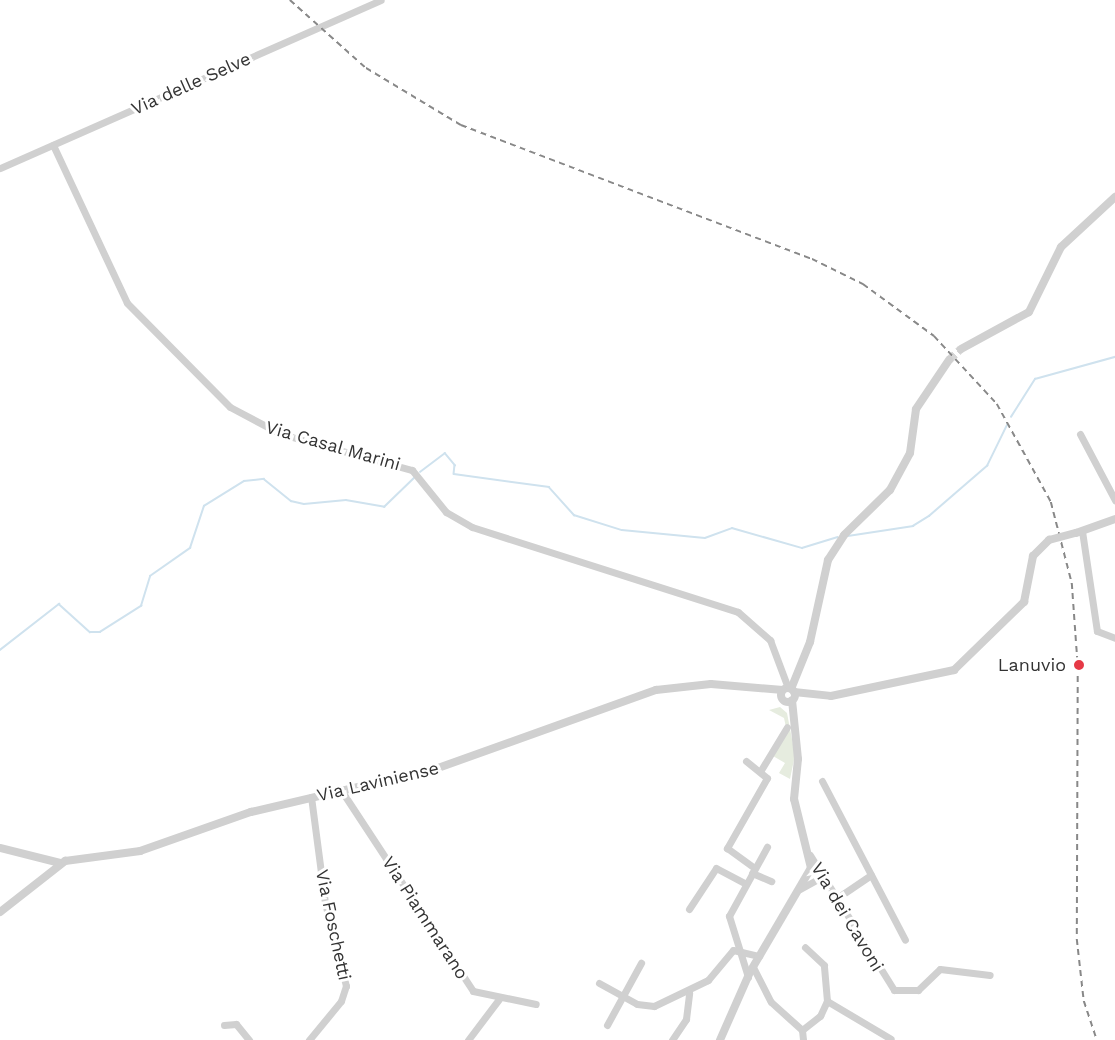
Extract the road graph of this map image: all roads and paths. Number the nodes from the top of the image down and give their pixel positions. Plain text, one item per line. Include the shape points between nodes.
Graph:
1 (381, 0) edge
2 (53, 146) junction
3 (0, 168) edge
4 (1115, 197) edge
5 (961, 349) tunnel mouth
6 (949, 360) tunnel mouth
7 (1080, 434) dead end
8 (1115, 500) edge
9 (1115, 519) edge
10 (1079, 532) junction
11 (1115, 638) edge
12 (789, 694) junction
13 (787, 727) dead end
14 (746, 761) dead end
15 (761, 770) junction
16 (822, 781) dead end
17 (341, 790) junction
18 (311, 797) junction
19 (767, 847) dead end
20 (0, 848) edge
21 (810, 855) junction
22 (60, 863) junction
23 (753, 871) junction
24 (825, 875) junction
25 (871, 875) junction
26 (771, 880) dead end
27 (746, 884) junction
28 (800, 889) junction
29 (837, 897) junction
30 (689, 909) dead end
31 (0, 912) edge
32 (905, 940) dead end
33 (805, 947) dead end
34 (739, 949) junction
35 (759, 956) junction
36 (641, 963) dead end
37 (753, 967) junction
38 (990, 975) dead end
39 (747, 977) junction
40 (599, 983) dead end
41 (689, 993) junction
42 (623, 996) junction
43 (499, 999) junction
44 (827, 1001) junction
45 (536, 1004) dead end
46 (224, 1024) dead end
47 (607, 1024) dead end
48 (802, 1029) junction
49 (891, 1039) edge
50 (249, 1040) edge
51 (309, 1040) edge
52 (468, 1040) edge
53 (672, 1040) edge
54 (720, 1040) edge
55 (803, 1040) edge

1 - 2 street, Via delle Selve
2 - 3 street, Via delle Selve
2 - 12 street, Via Casal Marini via 124,300 228,404 277,433 414,471 446,512 472,527 738,612 768,638
4 - 5 street via 1060,247 1029,312
6 - 12 street via 915,408 910,453 890,490 844,535 828,560 810,642
7 - 8 street
9 - 10 street
10 - 11 street via 1097,631
10 - 12 street, Via Laviniense, bridge via 1049,540 1033,556 1024,602 956,669 810,696
12 - 17 street, Via Laviniense via 770,688 711,684 656,690 446,766
12 - 21 street via 798,759 795,801
13 - 15 street
14 - 15 street
15 - 23 street via 766,781 727,846
16 - 25 street
17 - 18 street, Via Laviniense
17 - 43 street, Via Piammarano via 471,990
18 - 22 street, Via Laviniense via 239,815 147,849
18 - 51 street, Via Foschetti via 325,903 346,986 341,1001
19 - 23 street
20 - 22 street
21 - 24 street, Via dei Cavoni
21 - 28 street
22 - 31 street
23 - 26 street
23 - 27 street
24 - 28 street
24 - 29 street, Via dei Cavoni
25 - 29 street
25 - 32 street
27 - 30 street via 716,868
27 - 34 street via 729,916
28 - 35 street
29 - 38 street, Via dei Cavoni via 892,988 915,992 940,969
33 - 44 street via 824,965
34 - 35 street
34 - 39 street
34 - 41 street
35 - 37 street
36 - 42 street
37 - 39 street
37 - 48 street via 769,1000
39 - 54 street
40 - 42 street
41 - 42 street via 651,1006
41 - 53 street via 686,1019
42 - 47 street
43 - 45 street, Via Piammarano
43 - 52 street
44 - 48 street via 820,1016
44 - 49 street
46 - 50 street via 236,1023
48 - 55 street

